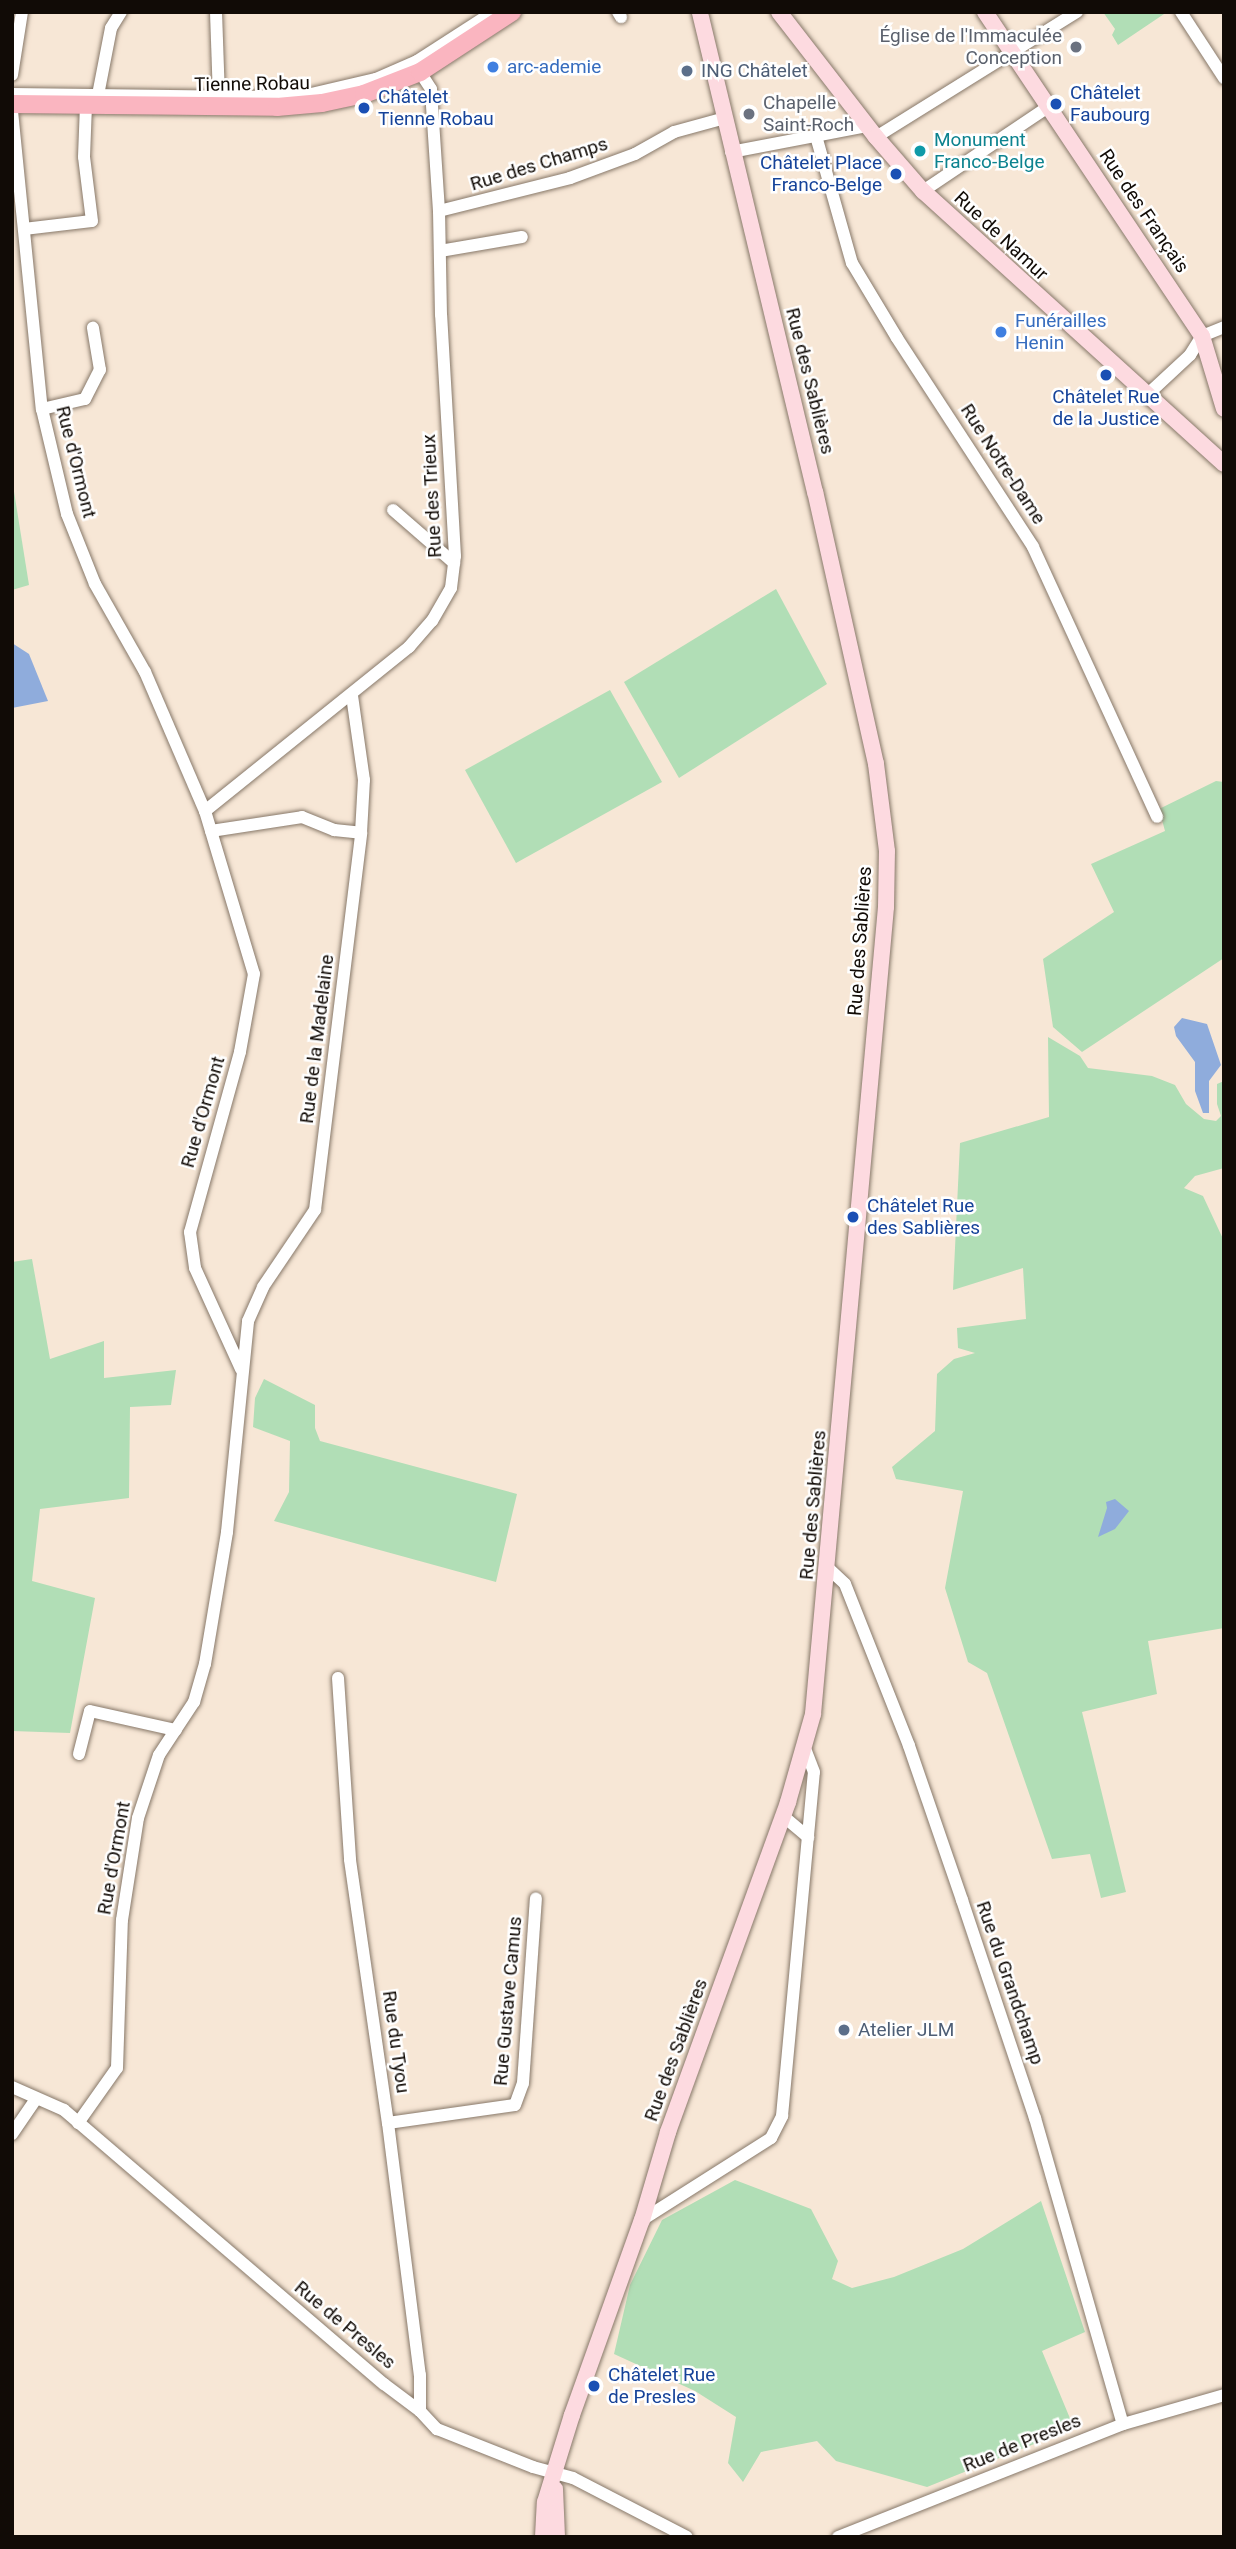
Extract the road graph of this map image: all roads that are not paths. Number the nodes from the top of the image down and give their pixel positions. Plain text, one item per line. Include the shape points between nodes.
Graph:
1 (22, 12) edge
2 (121, 12) edge
3 (216, 12) edge
4 (493, 12) edge
5 (512, 12) edge
6 (700, 12) edge
7 (779, 12) edge
8 (985, 12) edge
9 (1077, 12) edge
10 (1181, 12) edge
11 (1013, 53) junction
12 (420, 72) junction
13 (12, 75) edge
14 (1224, 78) edge
15 (12, 94) edge
16 (219, 96) junction
17 (92, 100) junction
18 (12, 104) edge
19 (1048, 107) junction
20 (12, 111) edge
21 (725, 118) junction
22 (871, 132) junction
23 (816, 136) junction
24 (732, 152) junction
25 (923, 191) junction
26 (439, 211) junction
27 (24, 229) junction
28 (522, 237) dead end
29 (440, 251) junction
30 (1224, 327) edge
31 (93, 328) dead end
32 (1202, 336) junction
33 (1147, 396) junction
34 (42, 409) junction
35 (1224, 409) edge
36 (1224, 464) edge
37 (393, 510) dead end
38 (454, 563) junction
39 (352, 695) junction
40 (205, 811) junction
41 (1157, 817) dead end
42 (211, 831) junction
43 (361, 833) junction
44 (242, 1369) junction
45 (828, 1568) junction
46 (338, 1678) dead end
47 (176, 1730) junction
48 (804, 1746) junction
49 (79, 1754) dead end
50 (790, 1797) junction
51 (811, 1807) junction
52 (783, 1816) junction
53 (808, 1837) junction
54 (536, 1898) dead end
55 (12, 2087) edge
56 (31, 2097) junction
57 (12, 2098) edge
58 (78, 2123) junction
59 (388, 2123) junction
60 (12, 2134) edge
61 (651, 2190) junction
62 (670, 2204) junction
63 (642, 2220) junction
64 (1224, 2395) edge
65 (420, 2411) junction
66 (1123, 2424) junction
67 (554, 2472) junction
68 (542, 2537) edge
69 (557, 2537) edge
70 (687, 2537) edge
71 (838, 2537) edge

1 - 13 street
2 - 17 street via 111,28
3 - 16 street
4 - 16 street, Tienne Robau via 417,61 376,79 311,94
5 - 12 main road, Tienne Robau
6 - 21 main road, Rue des Sablières
7 - 22 main road, Rue de Namur
8 - 11 main road, Rue des Français
9 - 11 street
10 - 14 street
11 - 19 main road, Rue des Français
11 - 22 street
12 - 17 main road, Tienne Robau via 364,93 303,105
12 - 26 street, Rue des Trieux via 430,89
15 - 17 street, Tienne Robau
16 - 17 street, Tienne Robau
17 - 18 main road, Tienne Robau
17 - 27 street via 85,157 92,221
19 - 25 street
19 - 32 main road, Rue des Français
20 - 27 street, Rue d'Ormont
21 - 24 main road, Rue des Sablières
21 - 26 street, Rue des Champs via 674,132 635,154 570,178
22 - 23 street
22 - 25 main road, Rue de Namur
23 - 24 street
23 - 41 street, Rue Notre-Dame via 852,262 1033,547
24 - 45 main road, Rue des Sablières via 860,691 876,764 887,851 886,907
25 - 33 main road, Rue de Namur
26 - 29 street, Rue des Trieux
27 - 34 street, Rue d'Ormont
28 - 29 street
29 - 38 street, Rue des Trieux
30 - 32 street
31 - 34 street via 100,370 85,399
32 - 33 street via 1190,355
32 - 35 main road, Rue des Français
33 - 36 main road, Rue de Namur
34 - 40 street, Rue d'Ormont via 71,525 95,584 145,672
37 - 38 street
38 - 39 street, Rue des Trieux via 451,588 432,621
39 - 40 street, Rue des Trieux
39 - 43 street, Rue de la Madelaine via 364,780
40 - 42 street, Rue d'Ormont
42 - 43 street via 302,817 334,830
42 - 44 street, Rue d'Ormont via 254,974 240,1052 190,1232 195,1268
43 - 44 street, Rue de la Madelaine via 315,1210 263,1287 248,1321
44 - 47 street, Rue d'Ormont via 227,1532 211,1632 194,1702
45 - 48 main road, Rue des Sablières via 813,1714
45 - 66 street, Rue du Grandchamp via 845,1584 958,1887 1035,2118
46 - 59 street, Rue du Tyou via 350,1860
47 - 49 street via 90,1711
47 - 58 street, Rue d'Ormont via 159,1755 138,1818 121,1920 117,2068
48 - 50 main road, Rue des Sablières
48 - 51 street via 814,1772
50 - 51 street
50 - 52 main road, Rue des Sablières
51 - 53 street
52 - 53 street
52 - 61 main road, Rue des Sablières
53 - 62 street via 782,2116 771,2138
54 - 59 street, Rue Gustave Camus via 523,2083 515,2105
55 - 56 street, Rue de Presles
56 - 57 street
56 - 58 street, Rue de Presles via 64,2110
56 - 60 street
58 - 65 street, Rue de Presles
59 - 65 street, Rue du Tyou
61 - 62 street
61 - 63 main road, Rue des Sablières
62 - 63 street
63 - 67 main road, Rue des Sablières
64 - 66 street, Rue de Presles
65 - 67 street, Rue de Presles via 438,2429 533,2468
66 - 71 street, Rue de Presles
67 - 68 main road, Rue des Sablières
67 - 69 main road
67 - 70 street, Rue de Presles

